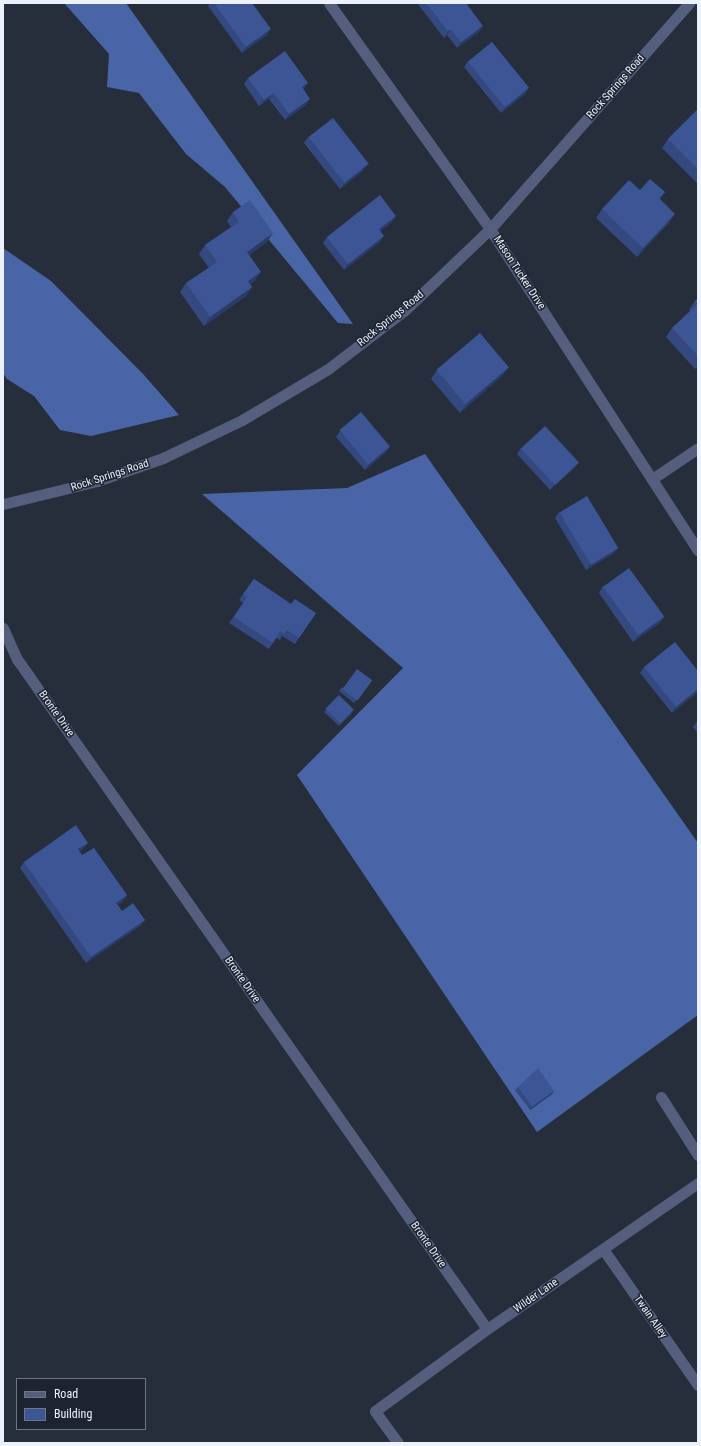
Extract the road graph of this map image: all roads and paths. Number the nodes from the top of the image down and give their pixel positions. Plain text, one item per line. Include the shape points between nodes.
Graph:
1 (329, 3) edge
2 (689, 3) edge
3 (490, 230) junction
4 (698, 448) edge
5 (652, 479) junction
6 (3, 504) edge
7 (698, 551) edge
8 (3, 628) edge
9 (661, 1097) dead end
10 (698, 1155) edge
11 (698, 1183) edge
12 (602, 1249) junction
13 (487, 1329) junction
14 (698, 1385) edge
15 (398, 1443) edge

1 - 3 street, Mason Tucker Drive
2 - 3 street, Rock Springs Road
3 - 5 street, Mason Tucker Drive
3 - 6 street, Rock Springs Road via 405,310 328,369 242,420 155,461 97,481
4 - 5 street
5 - 7 street, Mason Tucker Drive
8 - 13 street, Bronte Drive via 17,659
9 - 10 street
11 - 12 street, Wilder Lane
12 - 13 street, Wilder Lane
12 - 14 street, Twain Alley
13 - 15 street, Wilder Lane via 375,1411

